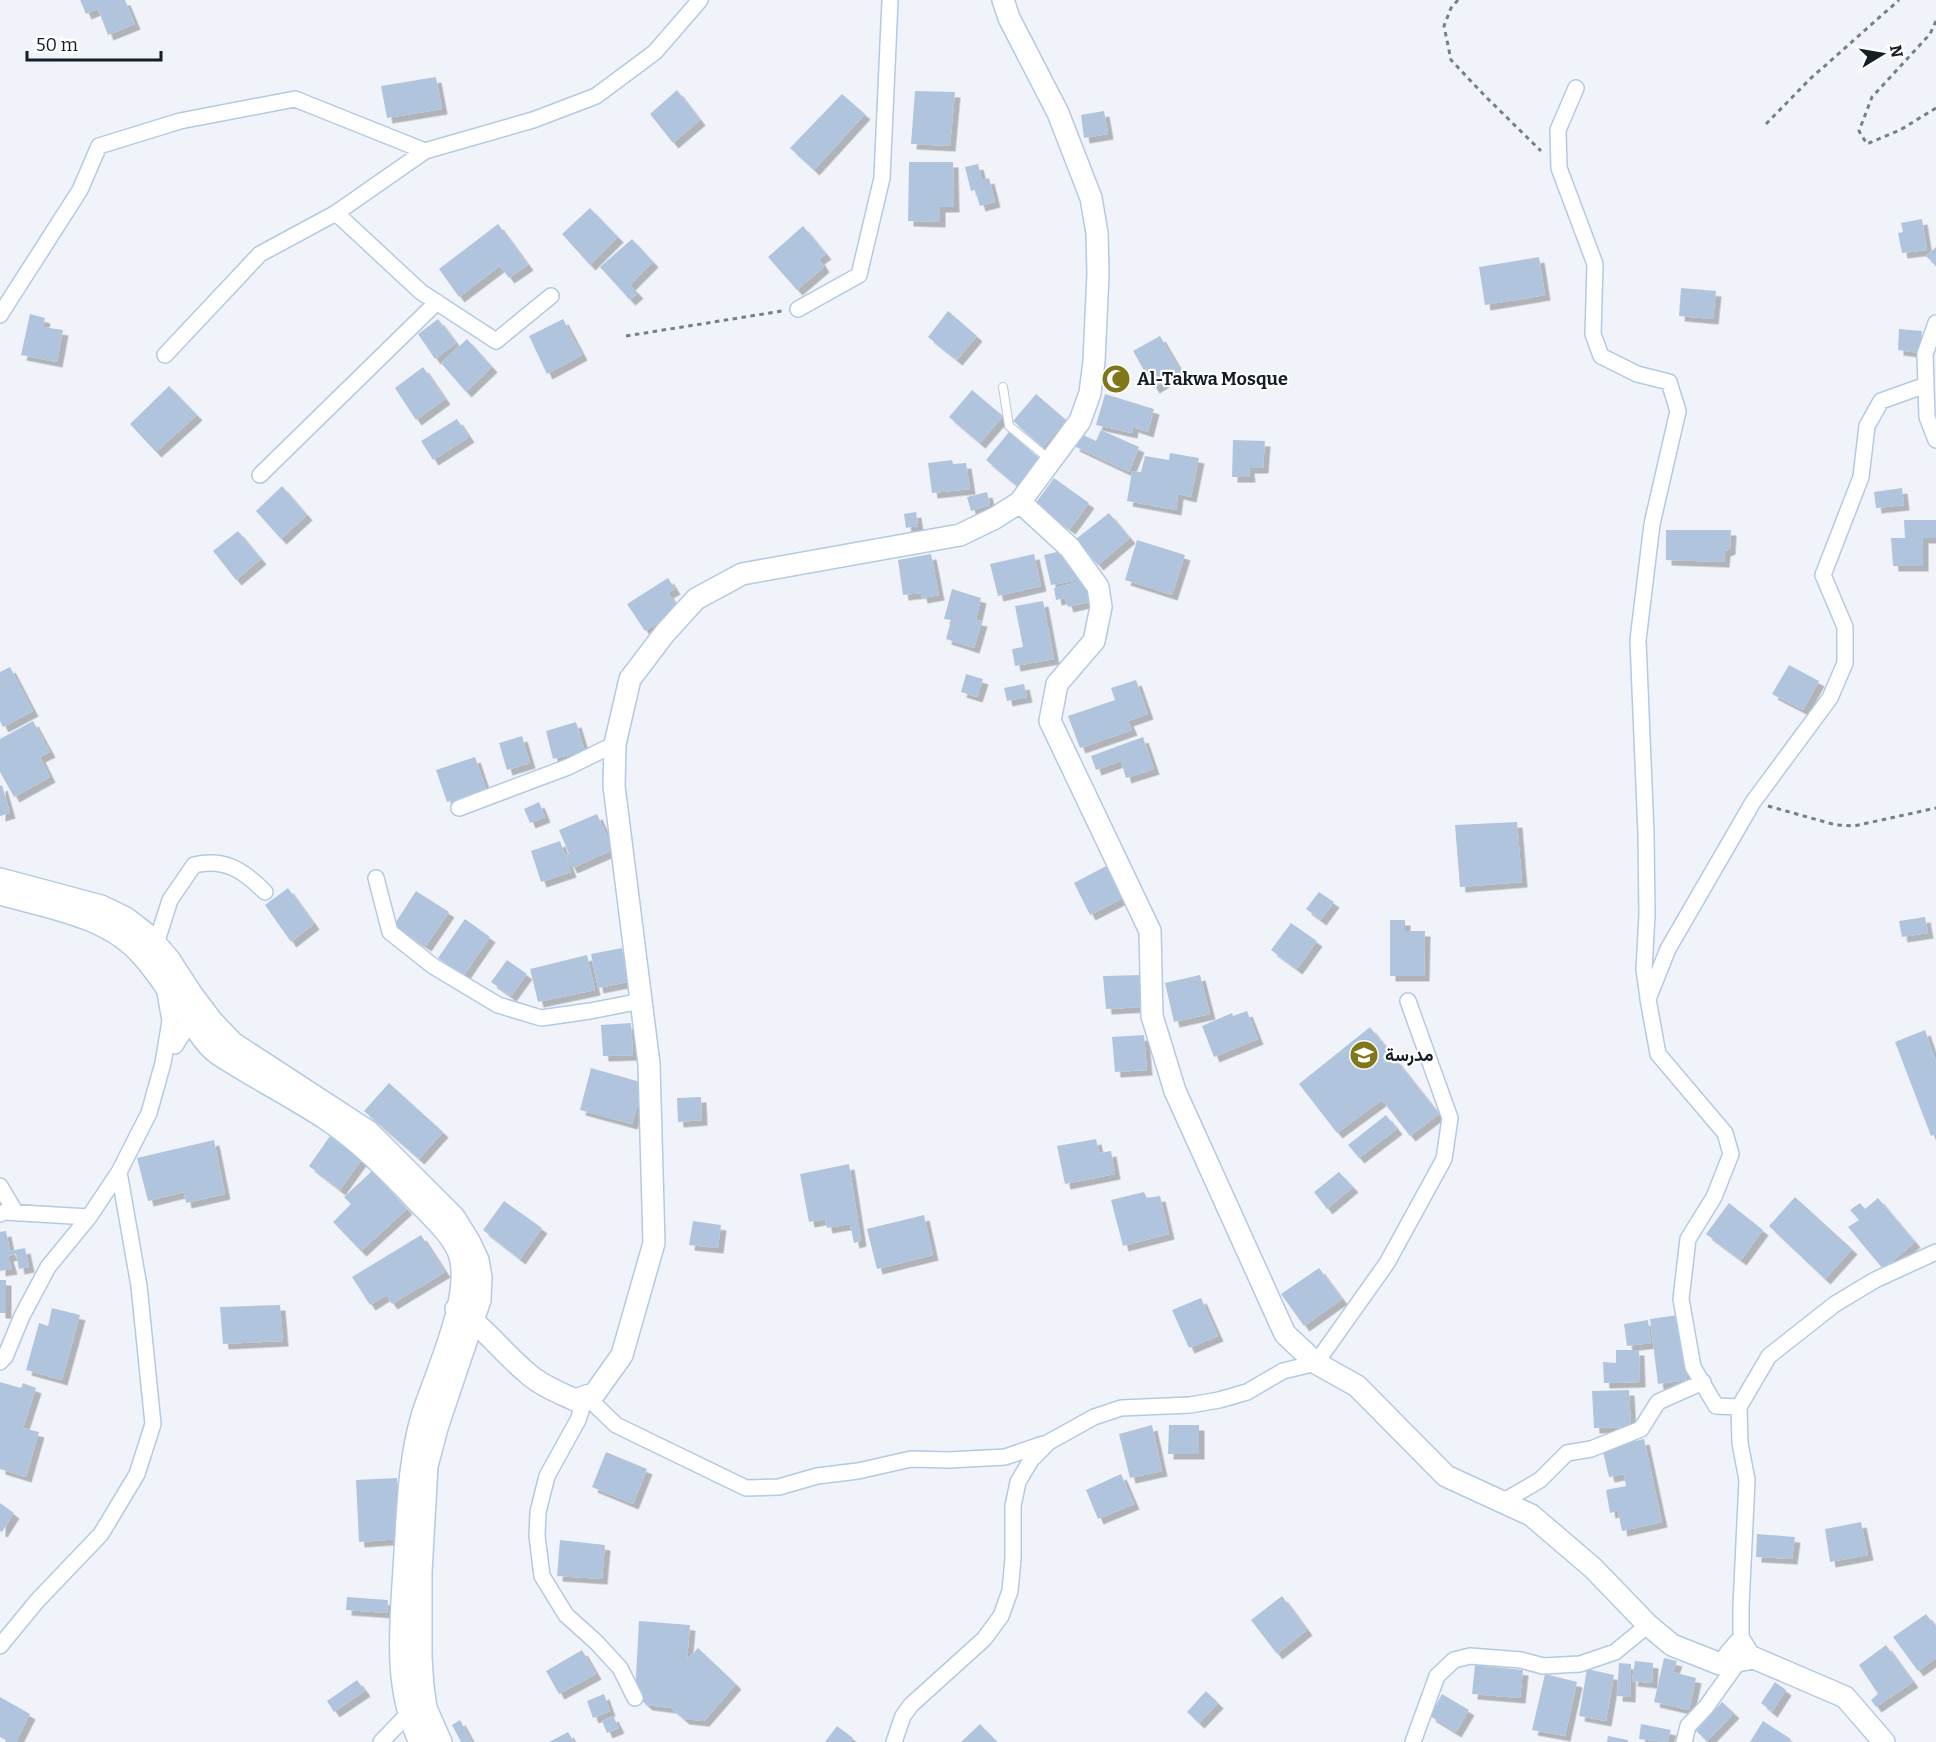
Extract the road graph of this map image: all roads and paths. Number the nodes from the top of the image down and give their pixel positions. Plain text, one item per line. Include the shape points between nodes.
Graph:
1 (700, 0) edge
2 (890, 0) edge
3 (1003, 0) edge
4 (1458, 0) edge
5 (1899, 0) edge
6 (1936, 21) edge
7 (1576, 88) dead end
8 (1936, 108) edge
9 (1767, 124) dead end
10 (425, 151) junction
11 (1559, 168) junction
12 (336, 213) junction
13 (550, 296) dead end
14 (437, 302) junction
15 (798, 309) joint
16 (0, 315) edge
17 (1936, 323) edge
18 (626, 336) dead end
19 (165, 356) dead end
20 (1926, 385) junction
21 (1003, 387) dead end
22 (1936, 440) edge
23 (1050, 460) junction
24 (260, 475) dead end
25 (1020, 502) junction
26 (615, 744) junction
27 (1753, 802) junction
28 (459, 808) dead end
29 (1936, 808) edge
30 (376, 878) dead end
31 (0, 879) edge
32 (265, 892) dead end
33 (0, 894) edge
34 (156, 944) junction
35 (164, 986) junction
36 (191, 993) junction
37 (1648, 999) junction
38 (641, 1000) junction
39 (1408, 1001) dead end
40 (188, 1019) junction
41 (212, 1021) junction
42 (172, 1042) junction
43 (207, 1044) junction
44 (119, 1172) junction
45 (0, 1186) edge
46 (8, 1214) edge
47 (89, 1217) junction
48 (1936, 1252) edge
49 (465, 1315) junction
50 (0, 1362) edge
51 (1316, 1363) junction
52 (1703, 1382) junction
53 (586, 1396) junction
54 (1738, 1407) junction
55 (1048, 1442) junction
56 (1502, 1502) junction
57 (1648, 1625) junction
58 (1741, 1637) junction
59 (0, 1646) edge
60 (1738, 1661) junction
61 (635, 1698) dead end
62 (417, 1711) junction
63 (381, 1742) edge
64 (420, 1742) edge
65 (441, 1742) edge
66 (894, 1742) edge
67 (1413, 1742) edge
68 (1684, 1742) edge
69 (1884, 1742) edge

1 - 10 street via 655,52 596,96 533,120
2 - 15 street via 882,178 859,275
3 - 23 street via 1058,112 1091,198 1097,233 1090,393 1080,421
4 - 11 path via 1444,26 1451,60
5 - 9 path via 1810,79
6 - 8 path via 1930,33 1872,97 1859,131 1867,144
7 - 11 street via 1558,130
10 - 12 street
10 - 16 street via 295,99 180,121 99,146 80,190
11 - 37 street via 1595,264 1593,334 1601,356 1637,374 1669,382 1678,411 1652,524 1638,640 1646,834 1644,969
12 - 14 street via 421,292
12 - 19 street via 260,254
13 - 14 street via 496,341
14 - 24 street
15 - 18 path
17 - 20 street via 1925,354
20 - 22 street via 1927,417
20 - 27 street via 1881,401 1867,426 1861,477 1823,575 1845,627 1845,663 1830,698
21 - 23 lane via 1009,426
23 - 25 street
25 - 26 street via 960,535 742,574 696,599 630,679
25 - 51 street via 1070,548 1098,587 1101,607 1094,641 1057,684 1050,721 1150,932 1152,1016 1175,1091 1285,1334
26 - 28 street via 568,767
26 - 38 street via 614,786
27 - 29 path via 1836,825 1854,826
27 - 37 street via 1668,949
30 - 38 street via 390,932 433,966 498,1005 541,1018
31 - 34 street via 101,906 126,918
32 - 34 street via 248,875 231,866 208,862 194,865 170,900
33 - 35 street via 90,920 124,939 143,956
34 - 36 street
35 - 40 street
35 - 42 street
36 - 40 street
36 - 41 street
37 - 52 street via 1658,1054 1725,1133 1731,1154 1714,1197 1688,1239 1681,1299 1693,1367
38 - 53 street via 649,1064 654,1243 622,1355 595,1393
39 - 51 street via 1450,1118 1444,1159 1387,1263
40 - 41 street
40 - 42 street
40 - 43 street
41 - 49 street via 232,1043 368,1131 454,1217 478,1260 482,1277 480,1300
42 - 43 street
42 - 44 street via 149,1113
43 - 49 street via 327,1120 377,1159 446,1231 463,1268
44 - 47 street
44 - 59 street via 139,1286 153,1424 137,1474 101,1534
45 - 46 street
46 - 47 street
47 - 50 street via 48,1267
48 - 54 street via 1875,1280 1835,1304 1769,1356
49 - 53 street via 527,1374 575,1400
49 - 62 street via 427,1466
51 - 55 street via 1283,1371 1247,1392 1219,1400 1190,1406 1121,1408 1094,1417
51 - 56 street via 1357,1386 1446,1476
52 - 54 street via 1716,1406
52 - 56 street via 1658,1402 1641,1429 1592,1449 1567,1453 1540,1480
53 - 55 street via 616,1425 746,1488 779,1487 817,1476 911,1460 1005,1457
53 - 61 street via 578,1420 547,1476 538,1512 542,1576 566,1615 620,1668
54 - 58 street via 1747,1480
55 - 66 street via 1018,1482 1013,1506 1010,1591 1001,1616 984,1639 911,1705
56 - 57 street via 1531,1515 1593,1568
57 - 60 street via 1672,1645
57 - 67 street via 1615,1652 1580,1664 1543,1666 1470,1656 1454,1660 1437,1676
58 - 60 street
58 - 60 street via 1728,1652
60 - 68 street via 1688,1726
60 - 69 street via 1845,1697
62 - 63 street
62 - 64 street
62 - 65 street

